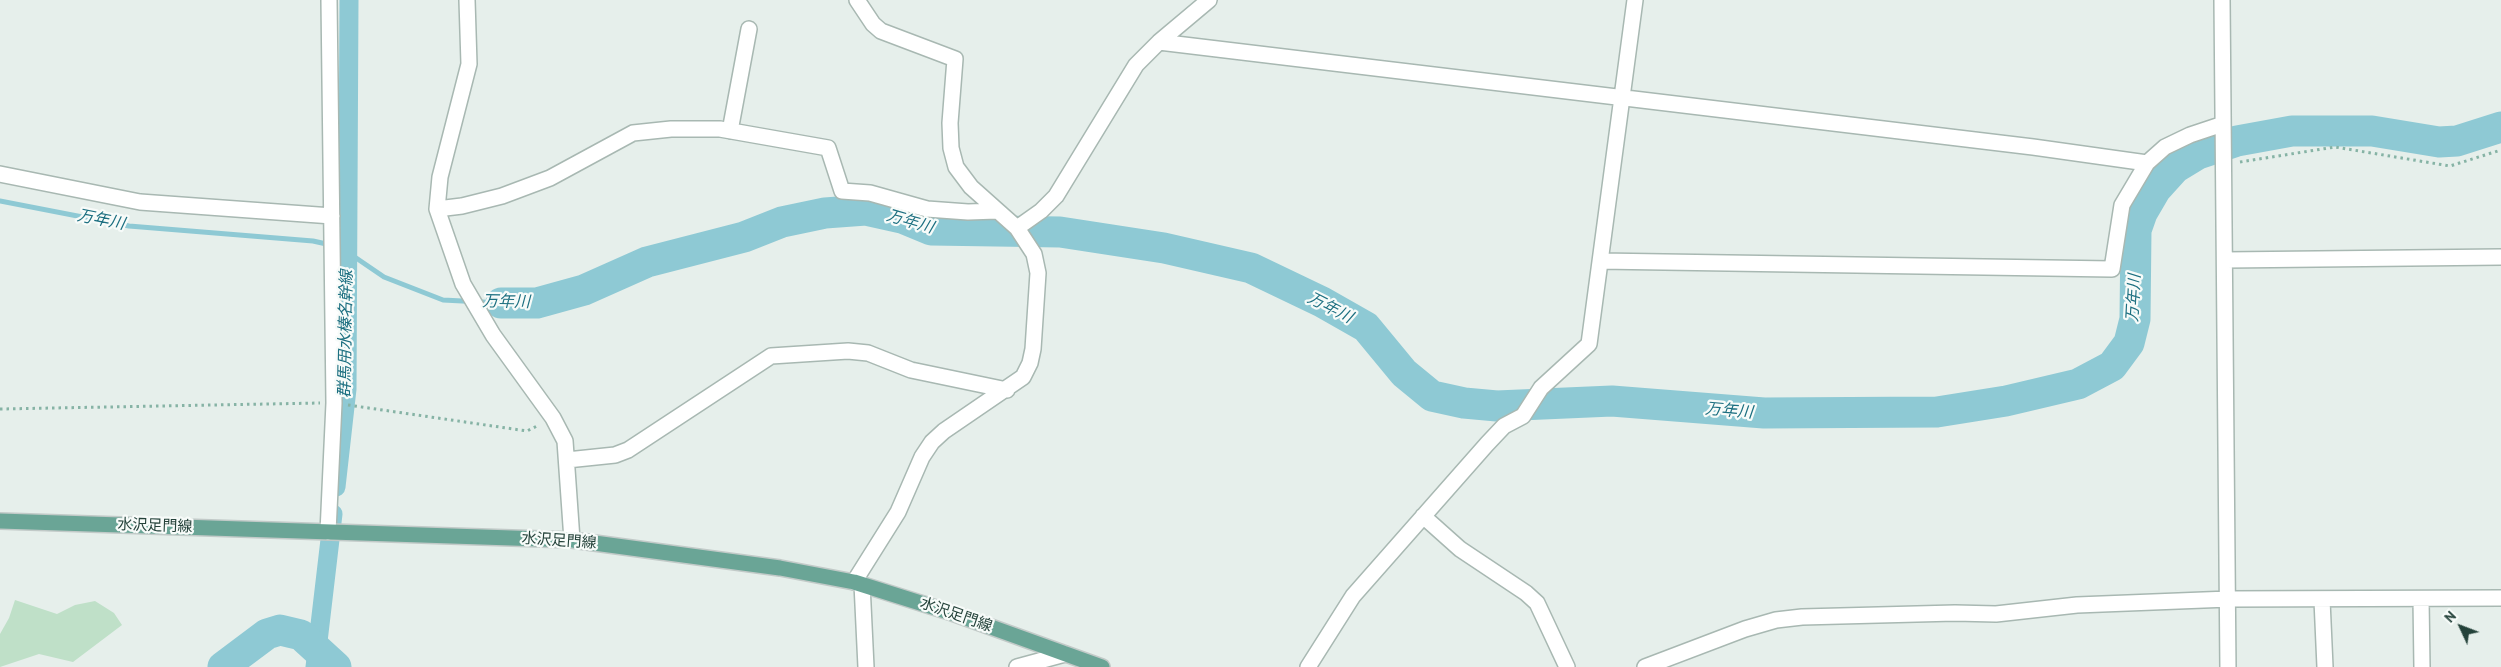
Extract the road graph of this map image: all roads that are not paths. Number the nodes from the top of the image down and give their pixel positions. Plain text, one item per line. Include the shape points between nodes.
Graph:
1 (329, 0) edge
2 (467, 0) edge
3 (857, 0) edge
4 (1209, 0) edge
5 (1635, 0) edge
6 (2222, 0) edge
7 (749, 29) dead end
8 (1160, 42) junction
9 (1621, 98) junction
10 (2224, 124) junction
11 (730, 131) junction
12 (2147, 163) junction
13 (0, 174) edge
14 (437, 209) junction
15 (997, 211) junction
16 (332, 216) junction
17 (1017, 228) junction
18 (2501, 257) edge
19 (2226, 260) junction
20 (1600, 261) junction
21 (1007, 390) junction
22 (567, 460) junction
23 (1424, 516) junction
24 (0, 521) edge
25 (328, 532) junction
26 (572, 540) junction
27 (858, 583) junction
28 (2501, 598) edge
29 (2229, 599) junction
30 (2421, 599) junction
31 (2322, 600) junction
32 (1065, 654) junction
33 (866, 667) edge
34 (1017, 667) edge
35 (1102, 667) edge
36 (1308, 667) edge
37 (1567, 667) edge
38 (1645, 667) edge
39 (2228, 667) edge
40 (2325, 667) edge
41 (2422, 667) edge

1 - 16 street
2 - 14 street via 469,64 440,176
3 - 15 street via 881,31 955,59 950,123 956,168
4 - 8 street
5 - 9 street
6 - 10 street
7 - 11 street
8 - 9 street
8 - 17 street via 1136,65 1118,91 1056,196
9 - 12 street
9 - 20 street
10 - 12 street via 2165,147
10 - 19 street
11 - 14 street via 671,129 633,133 550,178 502,196
11 - 15 street via 828,148 842,191 870,193 927,209
12 - 20 street via 2122,205 2112,269
13 - 16 street via 140,202
14 - 22 street via 466,290 552,418 565,441
15 - 17 street
16 - 25 street via 334,403
17 - 21 street via 1034,254 1038,273 1036,330 1030,363 1023,377
18 - 19 street
19 - 29 street
20 - 23 street via 1589,344 1541,388 1523,416 1504,426
21 - 22 street via 919,372 868,353 848,351 771,356 628,450 615,455
21 - 27 street via 932,442
22 - 26 street
23 - 36 street via 1354,596
23 - 37 street via 1460,549 1537,603
24 - 25 main road, 水沢足門線
25 - 26 main road, 水沢足門線
26 - 27 main road, 水沢足門線 via 780,568
27 - 32 main road, 水沢足門線
27 - 33 street
28 - 30 street
29 - 31 street
29 - 38 street via 2077,605 1996,614 1776,620
29 - 39 street
30 - 31 street
30 - 41 street
31 - 40 street
32 - 34 street
32 - 35 main road, 水沢足門線

